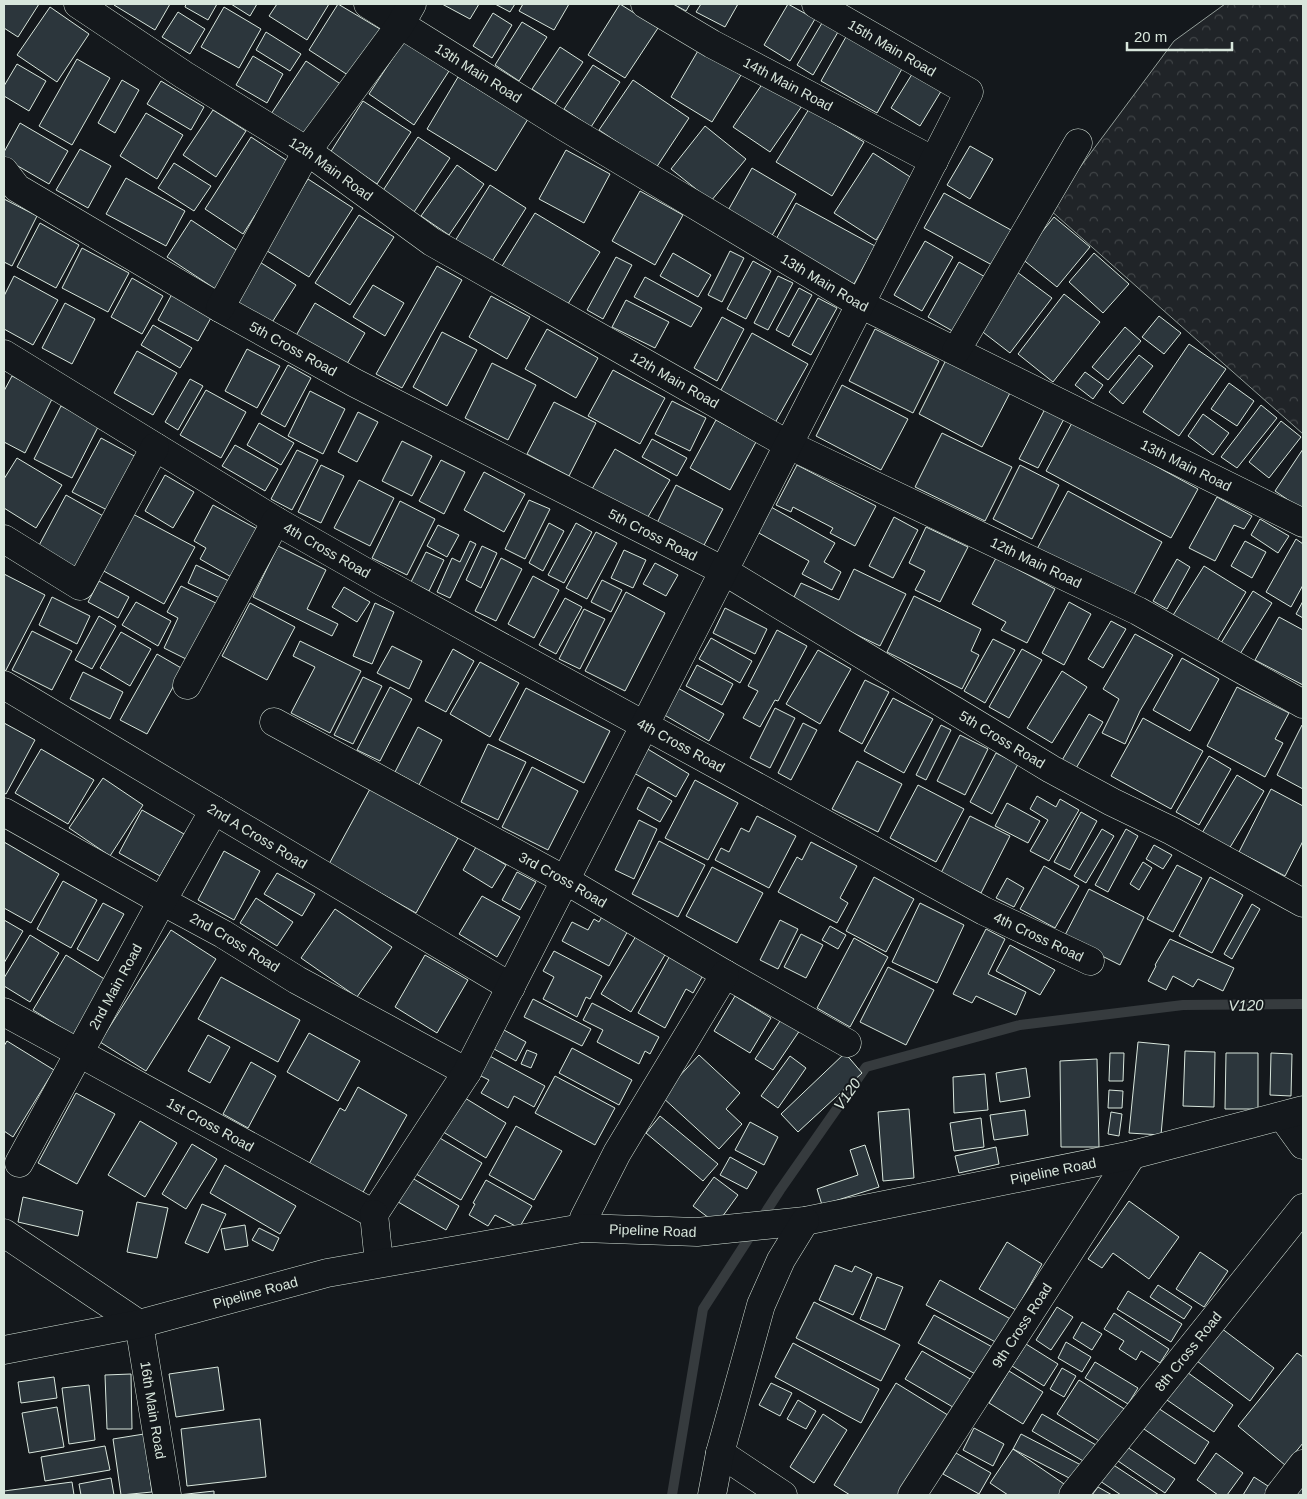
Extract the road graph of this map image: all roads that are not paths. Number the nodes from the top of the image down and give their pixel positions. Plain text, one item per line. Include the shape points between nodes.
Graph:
1 (78, 4) edge
2 (368, 4) edge
3 (644, 4) edge
4 (816, 4) edge
5 (406, 14) edge
6 (1078, 143) dead end
7 (307, 150) junction
8 (934, 161) junction
9 (4, 171) edge
10 (860, 304) junction
11 (220, 308) junction
12 (956, 351) junction
13 (4, 354) edge
14 (788, 444) junction
15 (155, 447) junction
16 (276, 521) junction
17 (1303, 523) edge
18 (4, 539) edge
19 (724, 571) junction
20 (4, 685) edge
21 (187, 685) dead end
22 (1303, 704) edge
23 (274, 722) dead end
24 (645, 724) junction
25 (214, 810) junction
26 (4, 812) edge
27 (565, 880) junction
28 (162, 901) junction
29 (1303, 903) edge
30 (1090, 961) dead end
31 (724, 974) junction
32 (511, 987) junction
33 (4, 1012) edge
34 (847, 1043) dead end
35 (78, 1053) junction
36 (467, 1072) junction
37 (1292, 1113) edge
38 (1303, 1145) edge
39 (1132, 1155) junction
40 (19, 1163) dead end
41 (1303, 1208) edge
42 (374, 1214) junction
43 (805, 1221) junction
44 (582, 1228) junction
45 (4, 1233) edge
46 (379, 1263) junction
47 (139, 1324) junction
48 (4, 1350) edge
49 (720, 1453) junction
50 (1303, 1464) edge
51 (167, 1495) edge
52 (712, 1495) edge
53 (783, 1495) edge
54 (912, 1495) edge
55 (1073, 1495) edge
56 (1279, 1495) edge

1 - 7 street, 12th Main Road
2 - 5 street, 13th Main Road
3 - 8 street, 14th Main Road via 712,44
4 - 8 street, 15th Main Road via 969,92
5 - 7 street
5 - 10 street, 13th Main Road via 565,127
6 - 12 street
7 - 11 street
7 - 14 street, 12th Main Road via 432,242
8 - 10 street
9 - 11 street, 5th Cross Road via 17,188
10 - 12 street, 13th Main Road
10 - 14 street
11 - 19 street, 5th Cross Road via 355,384
12 - 17 street, 13th Main Road
13 - 15 street, 4th Cross Road
14 - 19 street
14 - 22 street, 12th Main Road via 1138,611
15 - 16 street, 4th Cross Road
15 - 18 street via 80,586
16 - 21 street, 4th Cross Road
16 - 24 street, 4th Cross Road via 381,582
19 - 24 street
19 - 29 street, 5th Cross Road via 1051,769
20 - 25 street, 2nd A Cross Road
23 - 27 street, 3rd Cross Road
24 - 27 street
24 - 30 street, 4th Cross Road via 984,911
25 - 28 street, 2nd Main Road
25 - 32 street, 2nd A Cross Road
26 - 28 street, 2nd Cross Road
27 - 31 street, 3rd Cross Road
27 - 32 street
28 - 35 street, 2nd Main Road
28 - 36 street, 2nd Cross Road via 297,980
31 - 34 street, 3rd Cross Road
31 - 44 street via 617,1154
32 - 36 street
33 - 35 street, 1st Cross Road
35 - 40 street, 2nd Main Road
35 - 42 street, 1st Cross Road
36 - 42 street
37 - 38 street
37 - 39 street, Pipeline Road
39 - 43 street, Pipeline Road
39 - 54 street, 9th Cross Road
41 - 55 street, 8th Cross Road
42 - 46 street
43 - 44 street, Pipeline Road via 697,1232
43 - 49 street via 781,1260 760,1305
44 - 46 street, Pipeline Road
45 - 47 street
46 - 47 street, Pipeline Road via 326,1273
47 - 48 street, Pipeline Road
47 - 51 street, 16th Main Road
49 - 52 street
49 - 53 street
50 - 56 street

